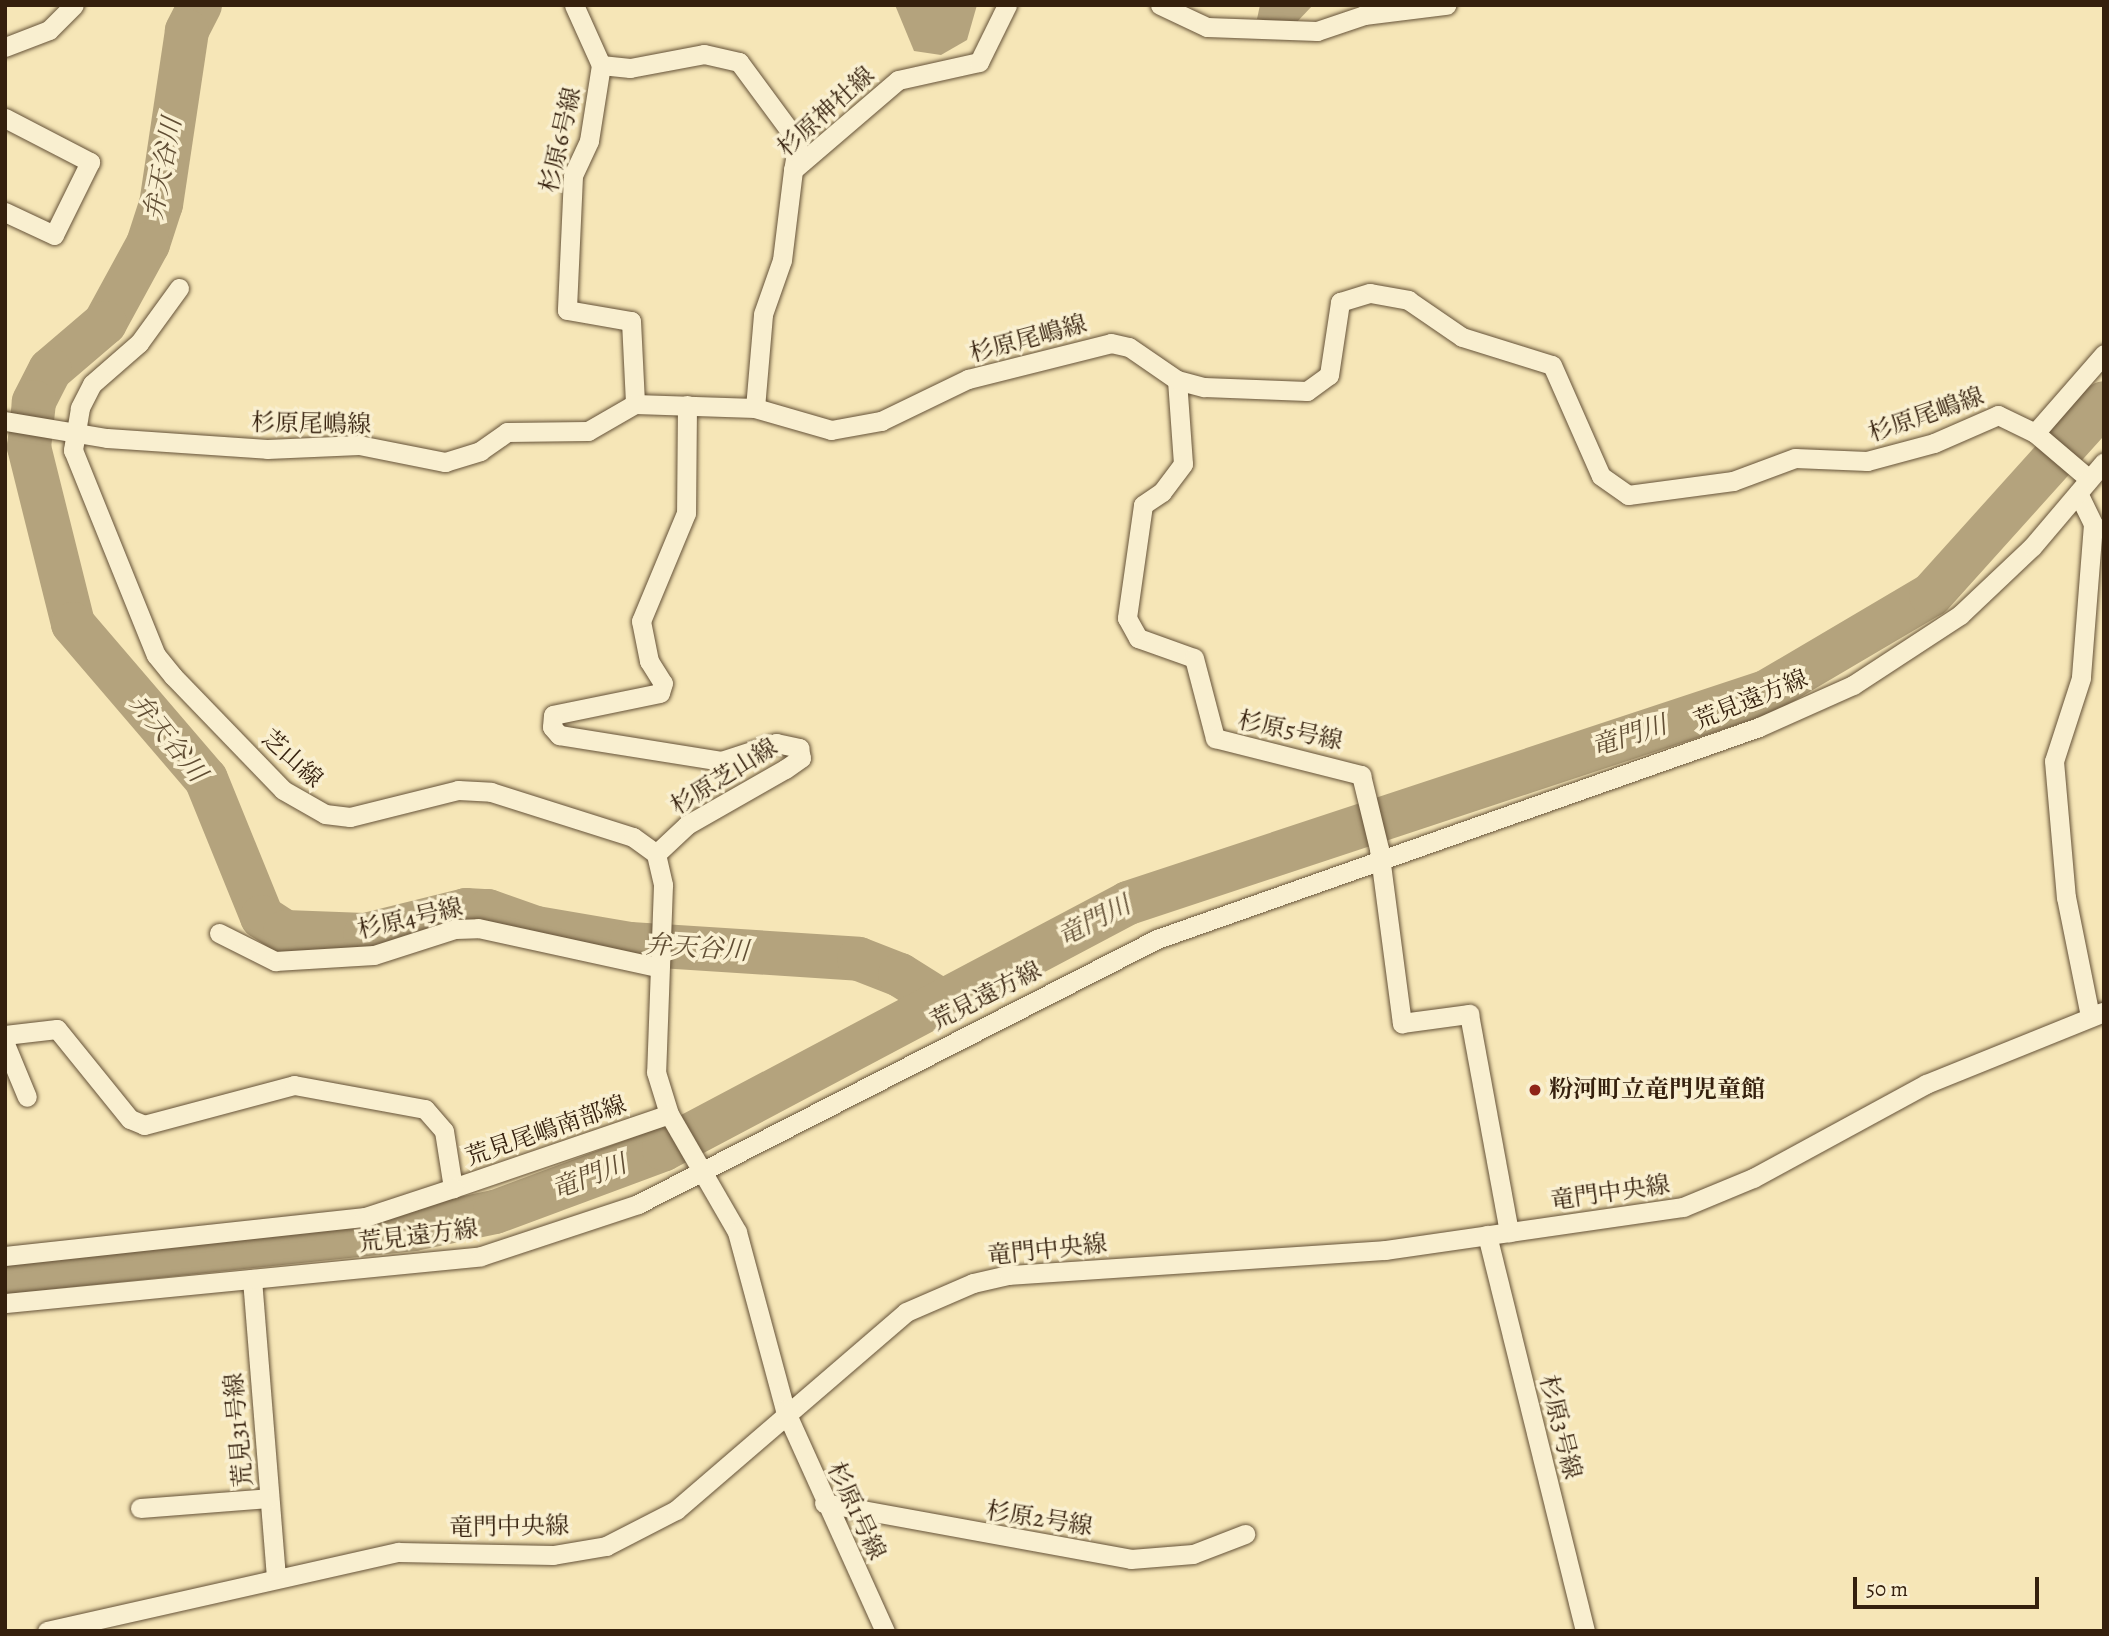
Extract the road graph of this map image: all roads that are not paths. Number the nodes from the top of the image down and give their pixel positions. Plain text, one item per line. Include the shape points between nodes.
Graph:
1 (74, 5) edge
2 (574, 5) edge
3 (1006, 5) edge
4 (1160, 5) edge
5 (1446, 5) edge
6 (5, 47) edge
7 (601, 65) junction
8 (5, 118) edge
9 (793, 170) junction
10 (5, 212) edge
11 (180, 288) dead end
12 (2104, 354) edge
13 (1177, 380) junction
14 (635, 404) junction
15 (687, 405) junction
16 (755, 408) junction
17 (5, 421) edge
18 (74, 433) junction
19 (2036, 434) junction
20 (2104, 462) edge
21 (2083, 481) junction
22 (2098, 517) edge
23 (1380, 853) junction
24 (656, 854) junction
25 (219, 933) dead end
26 (657, 965) junction
27 (2097, 1014) edge
28 (5, 1035) edge
29 (5, 1044) edge
30 (27, 1097) dead end
31 (670, 1115) junction
32 (698, 1163) junction
33 (453, 1188) junction
34 (1509, 1232) junction
35 (1488, 1235) junction
36 (5, 1256) edge
37 (252, 1279) junction
38 (5, 1303) edge
39 (785, 1410) junction
40 (269, 1498) junction
41 (824, 1503) junction
42 (140, 1508) dead end
43 (1245, 1534) dead end
44 (275, 1577) junction
45 (47, 1631) edge
46 (885, 1631) edge
47 (1585, 1631) edge

1 - 6 street via 49,30
2 - 7 street
3 - 9 street, 杉原神社線 via 979,62 898,80
4 - 5 street via 1186,23 1207,27 1317,31 1364,15
7 - 9 street via 630,68 704,54 739,62 798,142
7 - 14 street, 杉原6号線 via 589,141 573,176 567,310 631,321
8 - 10 street via 90,162 54,235
9 - 16 street, 杉原神社線 via 782,260 763,314
11 - 18 street via 139,343 92,384
12 - 19 street
13 - 16 street, 杉原尾嶋線 via 1129,347 1111,343 968,379 881,421 831,430
13 - 19 street, 杉原尾嶋線 via 1277,391 1321,385 1329,375 1340,302 1370,293 1408,300 1462,337 1552,365 1601,476 1628,495 1733,481 1795,458 1867,461 1934,443 1998,415
13 - 23 street, 杉原5号線 via 1183,464 1162,492 1143,505 1128,618 1138,638 1194,658 1215,738 1361,775
14 - 15 street, 杉原尾嶋線
14 - 18 street, 杉原尾嶋線 via 588,430 507,432 480,451 445,462 359,445 267,449
15 - 16 street, 杉原尾嶋線
15 - 24 street, 杉原芝山線 via 686,513 641,621 649,662 663,683 660,692 553,715 552,727 559,735 604,737 721,761 789,742 801,758 687,825
17 - 18 street, 杉原尾嶋線
18 - 24 street, 芝山線 via 79,474 156,655 302,805 349,817 423,795 491,792 633,836
19 - 21 street, 杉原尾嶋線
20 - 21 street, 荒見遠方線
21 - 22 street, 杉原尾嶋線
21 - 23 street, 荒見遠方線 via 1960,615 1853,685 1759,727
22 - 27 street, 杉原尾嶋線 via 2081,678 2054,761 2066,897
23 - 32 street, 荒見遠方線 via 1157,939
23 - 34 street, 杉原5号線 via 1402,1023 1469,1014
24 - 26 street via 663,885
25 - 26 street, 杉原4号線 via 275,961 374,955 455,929 478,928
26 - 31 street via 655,1060
27 - 34 street, 竜門中央線 via 1926,1084 1718,1195 1683,1207
28 - 33 street, 荒見尾嶋南部線 via 57,1029 130,1119 144,1125 294,1085 425,1109 444,1131
29 - 30 street
31 - 32 street
31 - 33 street, 荒見尾嶋南部線
32 - 37 street, 荒見遠方線 via 638,1204 481,1256
32 - 39 street via 737,1232
33 - 36 street via 426,1202 365,1217
34 - 35 street, 竜門中央線
35 - 39 street, 竜門中央線 via 1326,1256 1128,1265 973,1283 906,1312
35 - 47 street, 杉原3号線
37 - 38 street, 荒見遠方線
37 - 40 street, 荒見31号線
39 - 41 street, 杉原1号線
39 - 44 street, 竜門中央線 via 676,1510 606,1545 554,1555 398,1552
40 - 42 street
40 - 44 street, 荒見31号線
41 - 43 street, 杉原2号線 via 1131,1559 1194,1554
41 - 46 street, 杉原1号線
44 - 45 street, 竜門中央線

